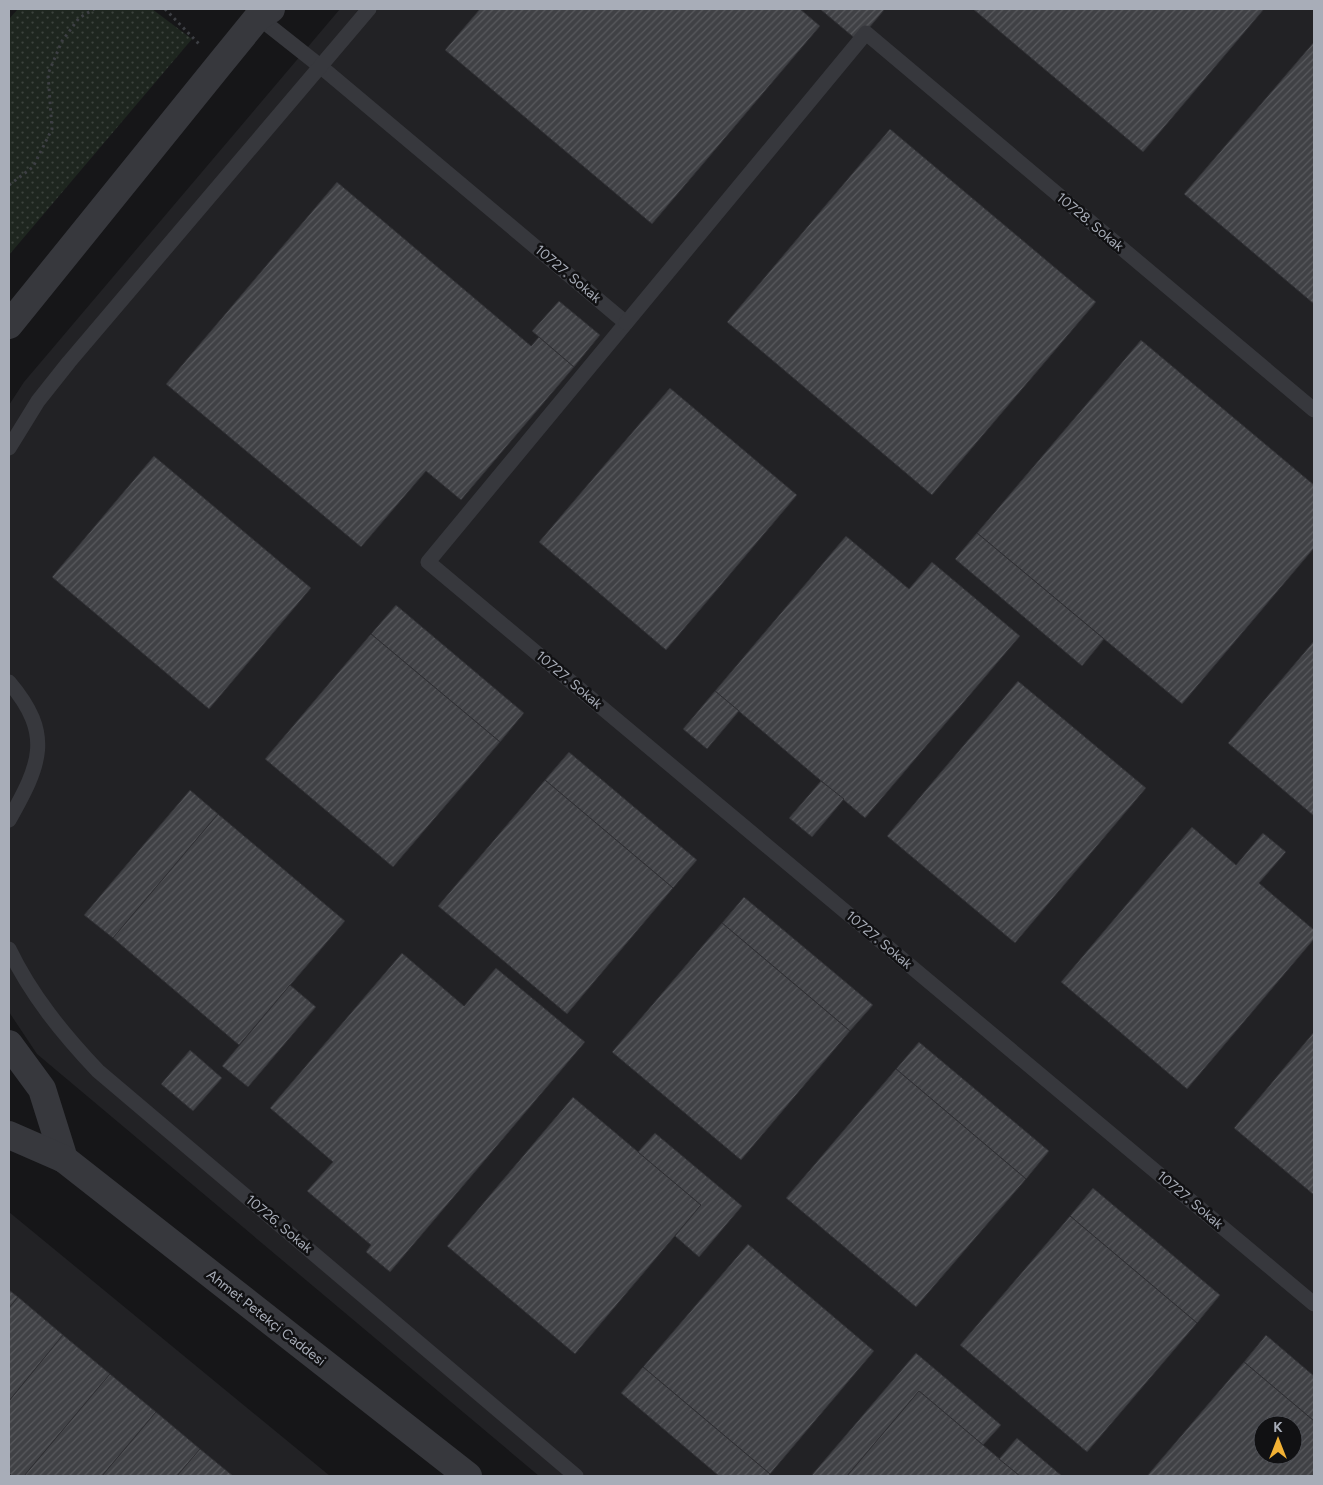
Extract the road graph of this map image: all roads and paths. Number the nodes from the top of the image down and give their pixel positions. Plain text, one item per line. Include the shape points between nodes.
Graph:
1 (94, 9) edge
2 (165, 9) edge
3 (369, 9) edge
4 (260, 11) edge
5 (219, 65) junction
6 (320, 66) junction
7 (9, 185) edge
8 (9, 324) edge
9 (626, 324) junction
10 (1314, 410) edge
11 (9, 448) edge
12 (9, 682) edge
13 (9, 820) edge
14 (9, 949) edge
15 (9, 1044) edge
16 (9, 1136) edge
17 (64, 1159) junction
18 (1314, 1304) edge
19 (468, 1476) edge
20 (576, 1476) edge

1 - 7 path via 79,18 62,41 48,74 52,129 33,167
2 - 5 path
3 - 6 lane
4 - 5 street
4 - 6 lane, 10727. Sokak
5 - 8 street
6 - 9 lane, 10727. Sokak
6 - 11 lane via 69,362 38,402
9 - 10 lane, 10728. Sokak via 866,33
9 - 18 lane, 10727. Sokak via 428,562
12 - 13 lane via 23,699 38,732 36,764
14 - 20 lane, 10726. Sokak via 40,1003 69,1041 98,1071
15 - 17 street via 42,1088
16 - 17 street, Ahmet Petekçi Caddesi
17 - 19 street, Ahmet Petekçi Caddesi

